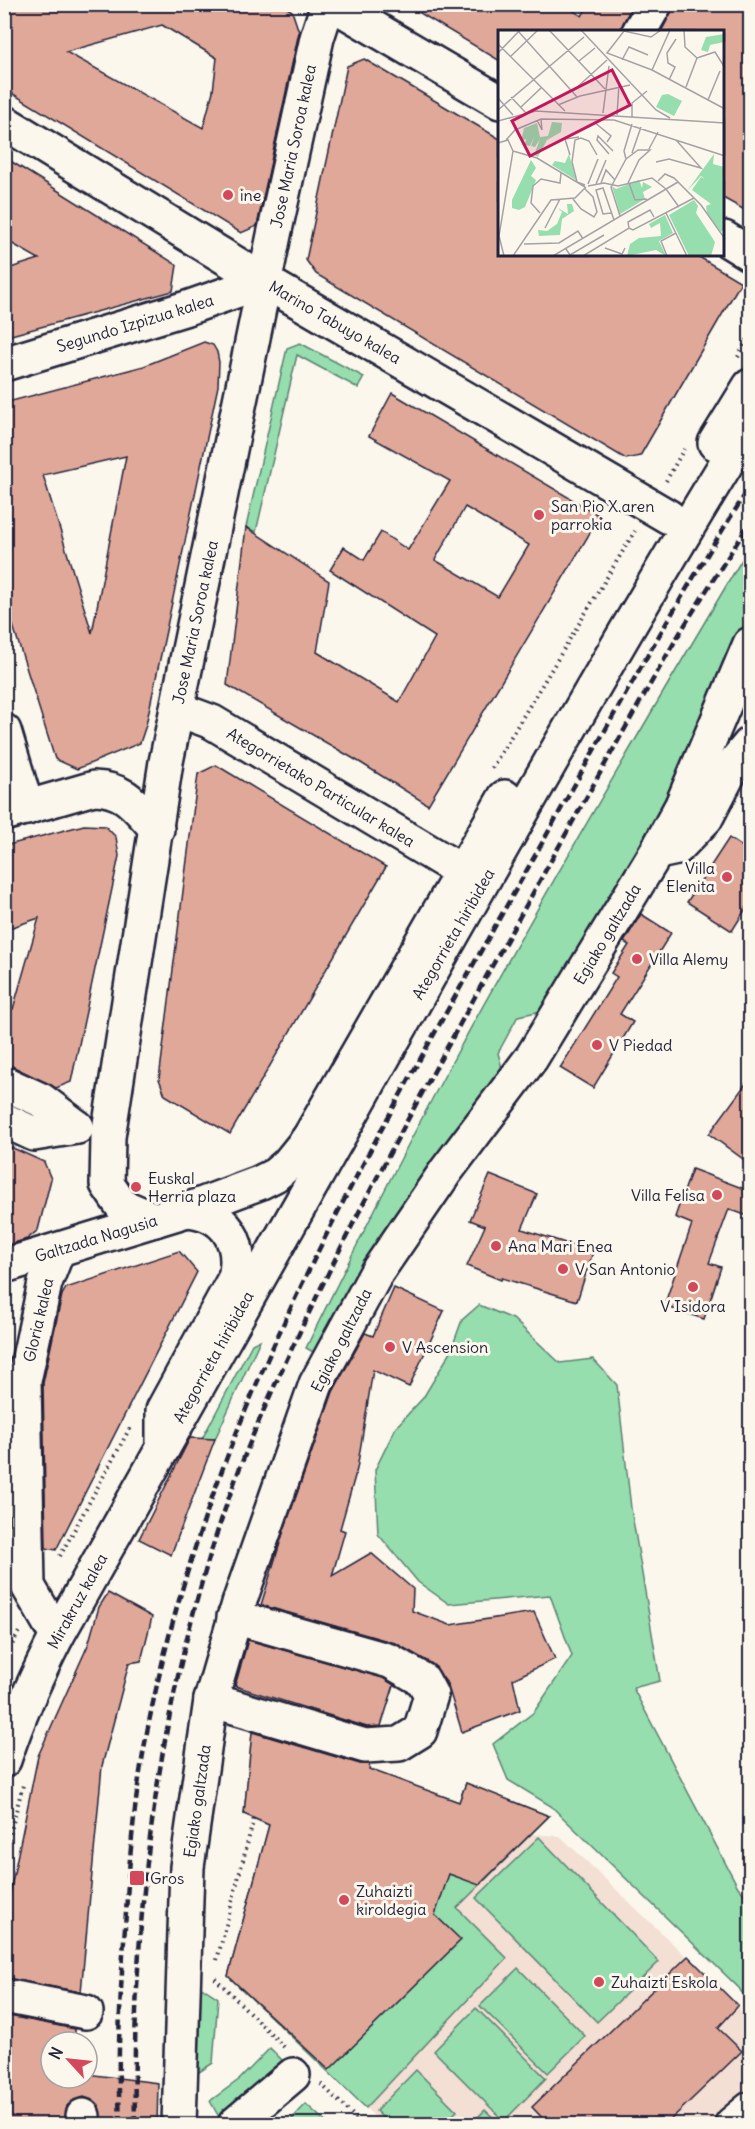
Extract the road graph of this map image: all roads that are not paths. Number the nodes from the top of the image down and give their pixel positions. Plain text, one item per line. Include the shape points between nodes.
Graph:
1 (328, 4) edge
2 (333, 4) edge
3 (655, 4) edge
4 (640, 30) edge
5 (498, 101) edge
6 (4, 122) edge
7 (725, 238) edge
8 (750, 254) edge
9 (264, 281) junction
10 (4, 364) edge
11 (750, 386) edge
12 (750, 425) edge
13 (655, 519) junction
14 (750, 644) edge
15 (177, 709) junction
16 (4, 731) edge
17 (750, 744) edge
18 (16, 811) edge
19 (157, 829) junction
20 (656, 853) junction
21 (461, 871) junction
22 (4, 1083) edge
23 (4, 1120) edge
24 (187, 1210) junction
25 (155, 1220) junction
26 (58, 1250) junction
27 (4, 1266) edge
28 (163, 1448) junction
29 (234, 1617) junction
30 (57, 1636) junction
31 (211, 1700) junction
32 (4, 1760) edge
33 (4, 1996) edge
34 (86, 2012) dead end
35 (300, 2069) road end
36 (750, 2109) edge
37 (179, 2124) edge
38 (235, 2124) edge
39 (732, 2124) edge

1 - 9 street, Jose Maria Soroa kalea via 317,38
2 - 5 street
3 - 4 street
6 - 9 street, Marino Tabuyo kalea
7 - 8 street
9 - 10 street, Segundo Izpizua kalea
9 - 13 street, Marino Tabuyo kalea
9 - 15 street, Jose Maria Soroa kalea
11 - 13 street, Ategorrieta hiribidea
12 - 28 street, Ategorrieta hiribidea via 616,646
13 - 21 street, Ategorrieta hiribidea
14 - 20 street, Egiako galtzada via 682,805
15 - 19 street, Jose Maria Soroa kalea
15 - 21 street, Ategorrietako Particular kalea via 212,722
16 - 18 street
17 - 20 street via 735,762 706,818 677,848
18 - 19 street via 94,788 109,788 126,796
19 - 25 street, Jose Maria Soroa kalea via 108,1137 108,1184 122,1206
20 - 29 street, Egiako galtzada via 532,1057 446,1171 377,1272 316,1384
21 - 24 street, Ategorrieta hiribidea via 300,1152 275,1175
22 - 23 street via 41,1100 77,1127 34,1134
24 - 25 street, Galtzada Nagusia
24 - 28 street via 209,1215 226,1229 234,1240 238,1265 235,1278 163,1410
25 - 26 street, Galtzada Nagusia
26 - 27 street, Galtzada Nagusia
26 - 30 street, Gloria kalea via 45,1283 24,1381 28,1586
28 - 30 street, Mirakruz kalea
29 - 31 street, Egiako galtzada
29 - 31 street via 390,1661 423,1680 430,1695 420,1731 399,1744 365,1746
30 - 32 street, Mirakruz kalea via 34,1680
31 - 37 street, Egiako galtzada via 187,1867
33 - 34 street
35 - 38 street
36 - 39 street

